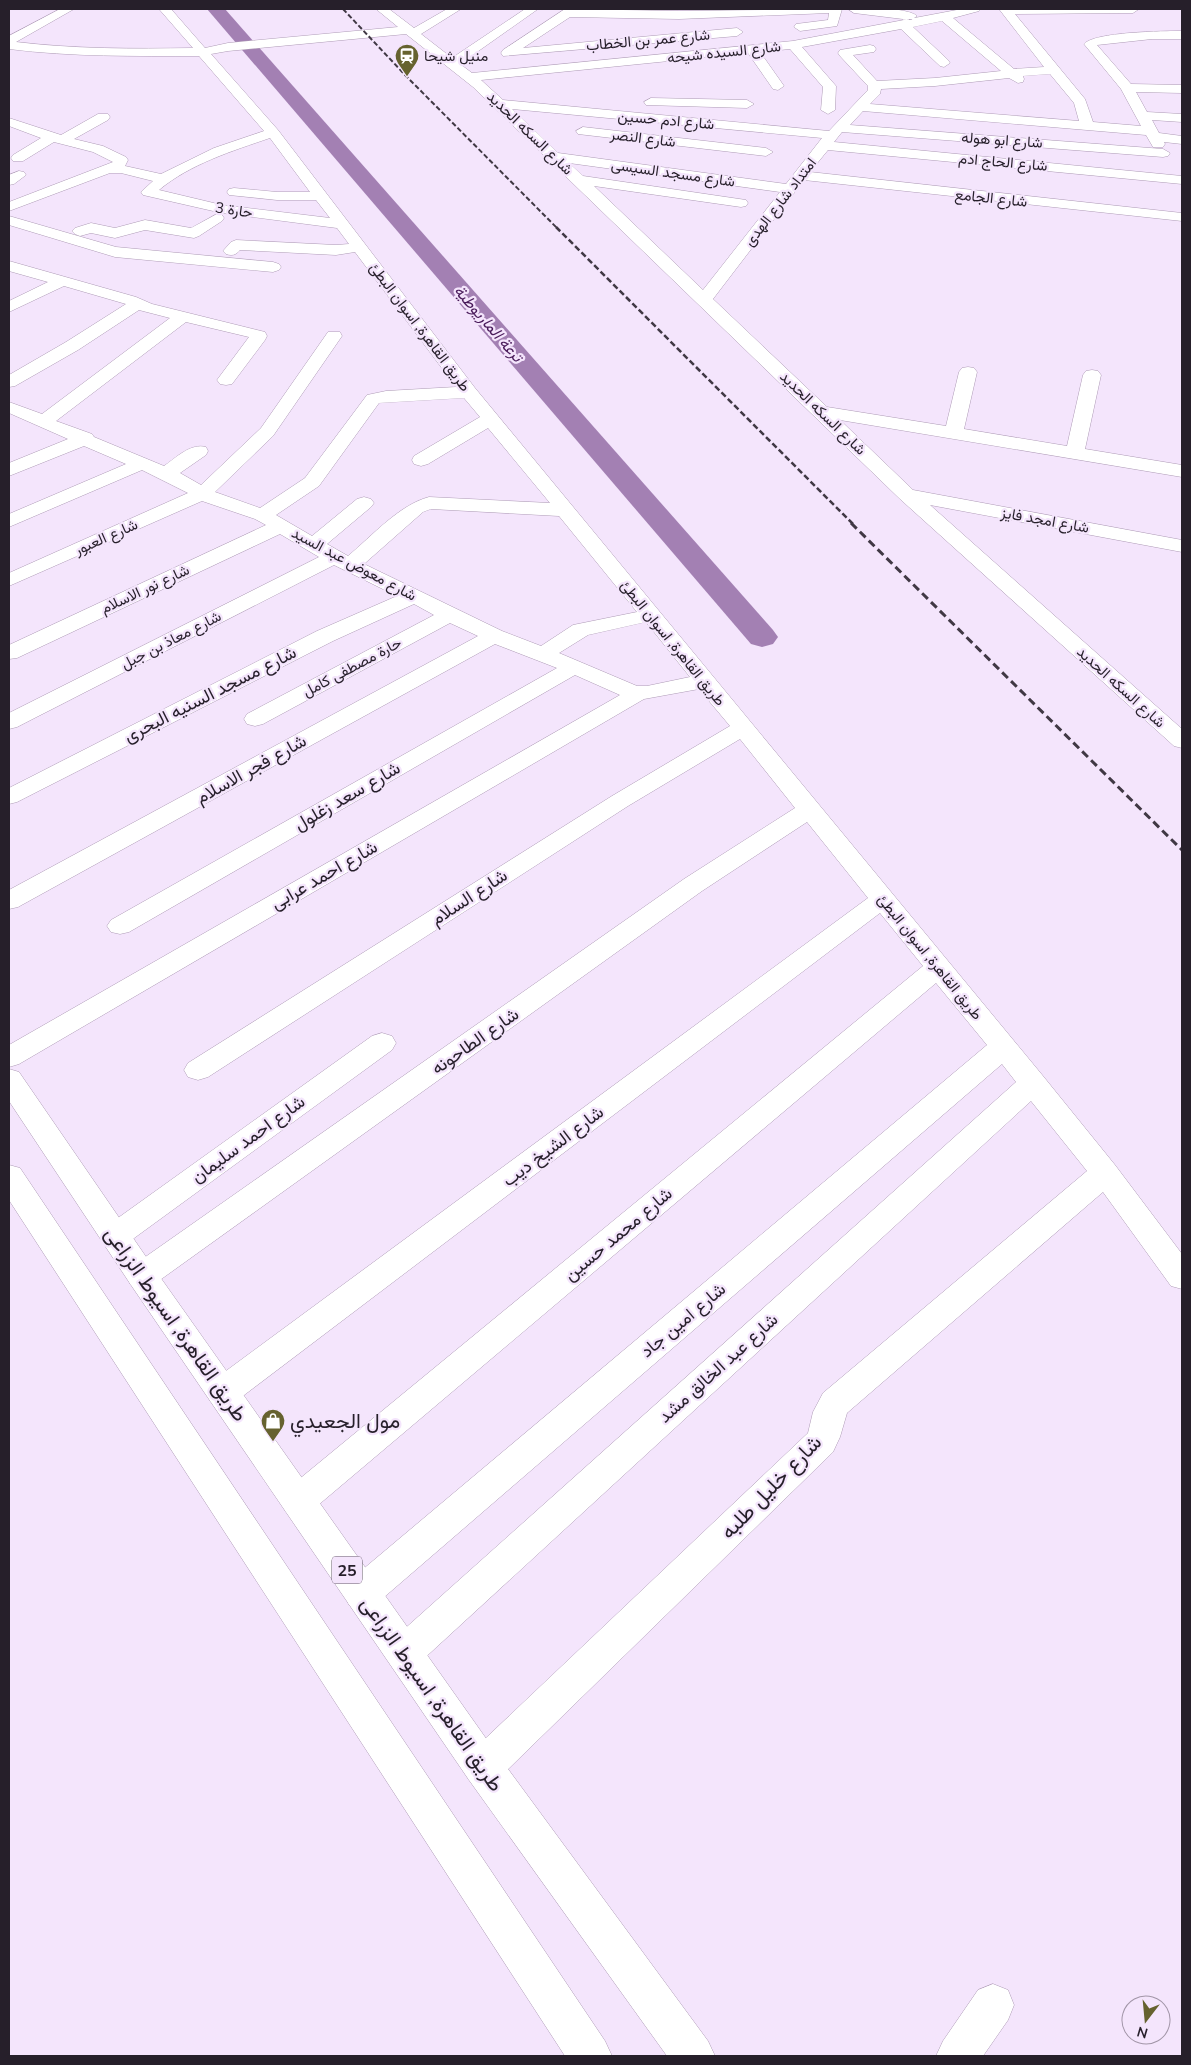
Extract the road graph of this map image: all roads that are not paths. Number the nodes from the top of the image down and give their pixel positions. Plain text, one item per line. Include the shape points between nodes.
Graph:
1 (68, 9) edge
2 (165, 9) edge
3 (383, 9) edge
4 (455, 9) edge
5 (532, 9) edge
6 (836, 9) edge
7 (854, 9) edge
8 (974, 9) edge
9 (1133, 9) edge
10 (1006, 10) edge
11 (570, 11) edge
12 (940, 18) junction
13 (904, 25) junction
14 (791, 28) dead end
15 (1182, 28) edge
16 (752, 31) dead end
17 (410, 32) junction
18 (856, 34) junction
19 (1152, 35) junction
20 (1182, 35) edge
21 (9, 41) edge
22 (9, 45) edge
23 (793, 45) junction
24 (752, 50) junction
25 (202, 52) junction
26 (109, 53) junction
27 (507, 53) junction
28 (847, 56) junction
29 (806, 58) junction
30 (453, 63) junction
31 (944, 63) dead end
32 (618, 64) junction
33 (121, 67) dead end
34 (890, 70) dead end
35 (1053, 70) junction
36 (1012, 72) junction
37 (468, 75) junction
38 (632, 77) dead end
39 (902, 84) junction
40 (874, 85) junction
41 (778, 86) dead end
42 (1127, 88) junction
43 (1025, 89) dead end
44 (1182, 89) edge
45 (611, 101) dead end
46 (497, 102) junction
47 (640, 102) dead end
48 (747, 104) dead end
49 (860, 107) junction
50 (828, 110) dead end
51 (1142, 116) junction
52 (103, 117) dead end
53 (1182, 118) edge
54 (9, 122) edge
55 (520, 123) junction
56 (539, 125) dead end
57 (1087, 126) junction
58 (567, 129) dead end
59 (273, 134) junction
60 (1151, 134) junction
61 (832, 136) junction
62 (51, 137) junction
63 (1182, 140) edge
64 (88, 147) junction
65 (14, 153) edge
66 (75, 156) dead end
67 (557, 157) junction
68 (768, 158) dead end
69 (787, 166) dead end
70 (1175, 167) edge
71 (113, 168) junction
72 (802, 172) junction
73 (163, 179) junction
74 (579, 180) junction
75 (217, 190) dead end
76 (789, 190) junction
77 (9, 193) edge
78 (320, 196) junction
79 (29, 198) junction
80 (740, 203) dead end
81 (9, 207) edge
82 (122, 215) dead end
83 (1182, 217) edge
84 (9, 220) edge
85 (260, 224) dead end
86 (142, 225) junction
87 (64, 236) junction
88 (289, 236) dead end
89 (351, 237) junction
90 (231, 251) dead end
91 (9, 266) edge
92 (273, 267) dead end
93 (63, 281) junction
94 (705, 300) junction
95 (138, 304) junction
96 (9, 308) edge
97 (182, 317) junction
98 (334, 336) dead end
99 (968, 372) dead end
100 (1092, 375) dead end
101 (226, 380) dead end
102 (9, 382) edge
103 (469, 392) junction
104 (9, 407) edge
105 (821, 411) junction
106 (36, 419) junction
107 (490, 419) junction
108 (9, 424) edge
109 (954, 432) junction
110 (86, 438) junction
111 (199, 451) dead end
112 (1075, 454) junction
113 (421, 460) dead end
114 (143, 463) junction
115 (1182, 469) edge
116 (9, 470) edge
117 (166, 474) junction
118 (202, 494) junction
119 (907, 495) junction
120 (364, 504) dead end
121 (564, 510) junction
122 (262, 514) junction
123 (9, 521) edge
124 (282, 525) junction
125 (315, 544) junction
126 (1182, 546) edge
127 (342, 561) junction
128 (9, 580) edge
129 (413, 597) junction
130 (449, 614) junction
131 (651, 615) junction
132 (494, 636) junction
133 (9, 653) edge
134 (543, 654) junction
135 (574, 667) junction
136 (705, 681) junction
137 (639, 693) junction
138 (254, 719) dead end
139 (9, 722) edge
140 (743, 728) junction
141 (1182, 741) edge
142 (9, 796) edge
143 (810, 809) junction
144 (883, 899) junction
145 (9, 901) edge
146 (120, 926) dead end
147 (938, 967) junction
148 (382, 1043) dead end
149 (1004, 1047) junction
150 (9, 1057) edge
151 (198, 1070) dead end
152 (9, 1079) edge
153 (1033, 1083) junction
154 (1105, 1173) junction
155 (9, 1176) edge
156 (115, 1236) junction
157 (142, 1276) junction
158 (1182, 1277) edge
159 (223, 1392) junction
160 (298, 1501) junction
161 (362, 1593) junction
162 (404, 1653) junction
163 (482, 1767) junction
164 (993, 2004) dead end
165 (590, 2056) edge
166 (692, 2056) edge
167 (958, 2056) edge

1 - 21 main road
2 - 25 main road, طريق القاهرة, اسوان البطئ
3 - 17 main road, شارع السكه الحديد
4 - 17 main road
5 - 30 main road
6 - 11 main road via 679,14
6 - 14 main road via 833,24
7 - 12 main road
8 - 12 main road, شارع السيده شيحه
9 - 10 main road
10 - 35 main road
11 - 27 main road
12 - 13 main road, شارع السيده شيحه
12 - 36 main road
13 - 18 main road, شارع السيده شيحه
13 - 31 main road
15 - 19 main road via 1146,28
16 - 27 main road, شارع عمر بن الخطاب
17 - 25 main road via 296,39
17 - 30 main road, شارع السكه الحديد
18 - 23 main road, شارع السيده شيحه
18 - 28 main road via 874,53 844,53
19 - 20 main road
19 - 42 main road via 1091,43
22 - 26 main road
23 - 24 main road, شارع السيده شيحه
23 - 29 main road
24 - 32 main road, شارع السيده شيحه
24 - 41 main road
25 - 26 main road
25 - 59 main road, طريق القاهرة, اسوان البطئ
26 - 33 main road
27 - 37 main road
28 - 29 main road
28 - 40 main road
29 - 50 main road via 830,86
30 - 37 main road, شارع السكه الحديد
32 - 37 main road, شارع السيده شيحه
32 - 38 main road
34 - 39 main road
35 - 36 main road
35 - 57 main road via 1080,102
36 - 39 main road
36 - 43 main road
37 - 46 main road, شارع السكه الحديد
39 - 40 main road
40 - 49 main road, امتداد شارع الهدى via 876,91
42 - 44 main road
42 - 51 main road
45 - 46 main road
46 - 55 main road, شارع السكه الحديد
46 - 61 main road, شارع ادم حسين
47 - 48 main road
49 - 57 main road
49 - 61 main road, امتداد شارع الهدى
51 - 53 main road
51 - 60 main road
52 - 62 main road
54 - 62 main road
55 - 56 main road
55 - 67 main road, شارع السكه الحديد
57 - 60 main road
58 - 68 main road, شارع النصر via 749,150 741,160
59 - 73 main road via 219,151
59 - 78 main road, طريق القاهرة, اسوان البطئ
60 - 63 main road
60 - 70 main road
61 - 70 main road, شارع الحاج ادم
61 - 70 main road, شارع ابو هوله
61 - 72 main road, امتداد شارع الهدى
62 - 64 main road
62 - 65 main road
64 - 66 main road
64 - 71 main road via 121,160
67 - 74 main road, شارع السكه الحديد
67 - 76 main road, شارع مسجد السيسى
69 - 72 main road, شارع الجامع
71 - 73 main road
71 - 79 main road
72 - 76 main road, امتداد شارع الهدى
72 - 83 main road, شارع الجامع via 952,193
73 - 89 main road, حارة 3 via 148,192
74 - 80 main road
74 - 94 main road, شارع السكه الحديد
75 - 78 main road via 277,196
76 - 94 main road, امتداد شارع الهدى
77 - 79 main road
78 - 89 main road, طريق القاهرة, اسوان البطئ
79 - 81 main road
82 - 86 main road via 140,220
84 - 87 main road
85 - 86 main road via 212,217 194,233
86 - 87 main road via 115,233 87,228
87 - 92 main road via 115,252 194,264
88 - 89 main road
89 - 90 main road via 336,250 236,244
89 - 103 main road, طريق القاهرة, اسوان البطئ
91 - 93 main road
93 - 95 main road
93 - 96 main road
94 - 105 main road, شارع السكه الحديد
95 - 97 main road
95 - 102 main road
97 - 101 main road via 259,335
97 - 106 main road
98 - 118 main road, شارع العبور via 267,432
99 - 109 main road
100 - 112 main road
103 - 107 main road, طريق القاهرة, اسوان البطئ
103 - 122 main road via 373,399 312,482
104 - 106 main road, شارع معوض عبد السيد
105 - 109 main road
105 - 119 main road, شارع السكه الحديد
106 - 108 main road
106 - 110 main road, شارع معوض عبد السيد
107 - 113 main road
107 - 121 main road, طريق القاهرة, اسوان البطئ
109 - 112 main road
110 - 114 main road, شارع معوض عبد السيد
110 - 116 main road
111 - 117 main road
112 - 115 main road
114 - 117 main road, شارع معوض عبد السيد
114 - 123 main road
117 - 118 main road, شارع معوض عبد السيد
118 - 122 main road, شارع معوض عبد السيد via 212,500
118 - 128 main road, شارع العبور
119 - 126 main road, شارع امجد فايز
119 - 141 main road, شارع السكه الحديد
120 - 125 main road
121 - 127 main road, شارع معاذ بن جبل via 429,503 416,508
121 - 131 main road, طريق القاهرة, اسوان البطئ
122 - 124 main road, شارع معوض عبد السيد
124 - 125 main road, شارع معوض عبد السيد
124 - 133 main road, شارع نور الاسلام
125 - 127 main road, شارع معوض عبد السيد
127 - 129 main road, شارع معوض عبد السيد
127 - 139 main road, شارع معاذ بن جبل
129 - 130 main road, شارع معوض عبد السيد
129 - 142 main road, شارع مسجد السنيه البحرى via 325,636
130 - 132 main road, شارع معوض عبد السيد
130 - 138 main road, حارة مصطفى كامل
131 - 134 main road via 581,630
131 - 136 main road, طريق القاهرة, اسوان البطئ
132 - 134 main road, شارع معوض عبد السيد
132 - 145 main road, شارع فجر الاسلام
134 - 135 main road, شارع معوض عبد السيد
135 - 137 main road, شارع معوض عبد السيد
135 - 146 main road, شارع سعد زغلول
136 - 137 main road
136 - 140 main road, طريق القاهرة, اسوان البطئ
137 - 150 main road, شارع احمد عرابى
140 - 143 main road, طريق القاهرة, اسوان البطئ
140 - 151 main road, شارع السلام via 620,801
143 - 144 main road, طريق القاهرة, اسوان البطئ
143 - 157 main road, شارع الطاحونه via 693,885
144 - 147 main road, طريق القاهرة, اسوان البطئ
144 - 159 main road, شارع الشيخ ديب
147 - 149 main road, طريق القاهرة, اسوان البطئ
147 - 160 main road, شارع محمد حسين
148 - 156 main road, شارع احمد سليمان
149 - 153 main road, طريق القاهرة, اسوان البطئ
149 - 161 main road, شارع امين جاد
152 - 156 main road, طريق القاهرة, اسيوط الزراعى / 25
153 - 154 main road, طريق القاهرة, اسوان البطئ
153 - 162 main road, شارع عبد الخالق مشد
154 - 158 main road, طريق القاهرة, اسوان البطئ
154 - 163 main road, شارع خليل طلبه via 835,1403 827,1417 821,1442
155 - 165 main road
156 - 157 main road, طريق القاهرة, اسيوط الزراعى / 25
157 - 159 main road, طريق القاهرة, اسيوط الزراعى / 25
159 - 160 main road, طريق القاهرة, اسيوط الزراعى / 25
160 - 161 main road, طريق القاهرة, اسيوط الزراعى / 25
161 - 162 main road, طريق القاهرة, اسيوط الزراعى / 25
162 - 163 main road, طريق القاهرة, اسيوط الزراعى / 25
163 - 166 main road, طريق القاهرة, اسيوط الزراعى / 25
164 - 167 main road

